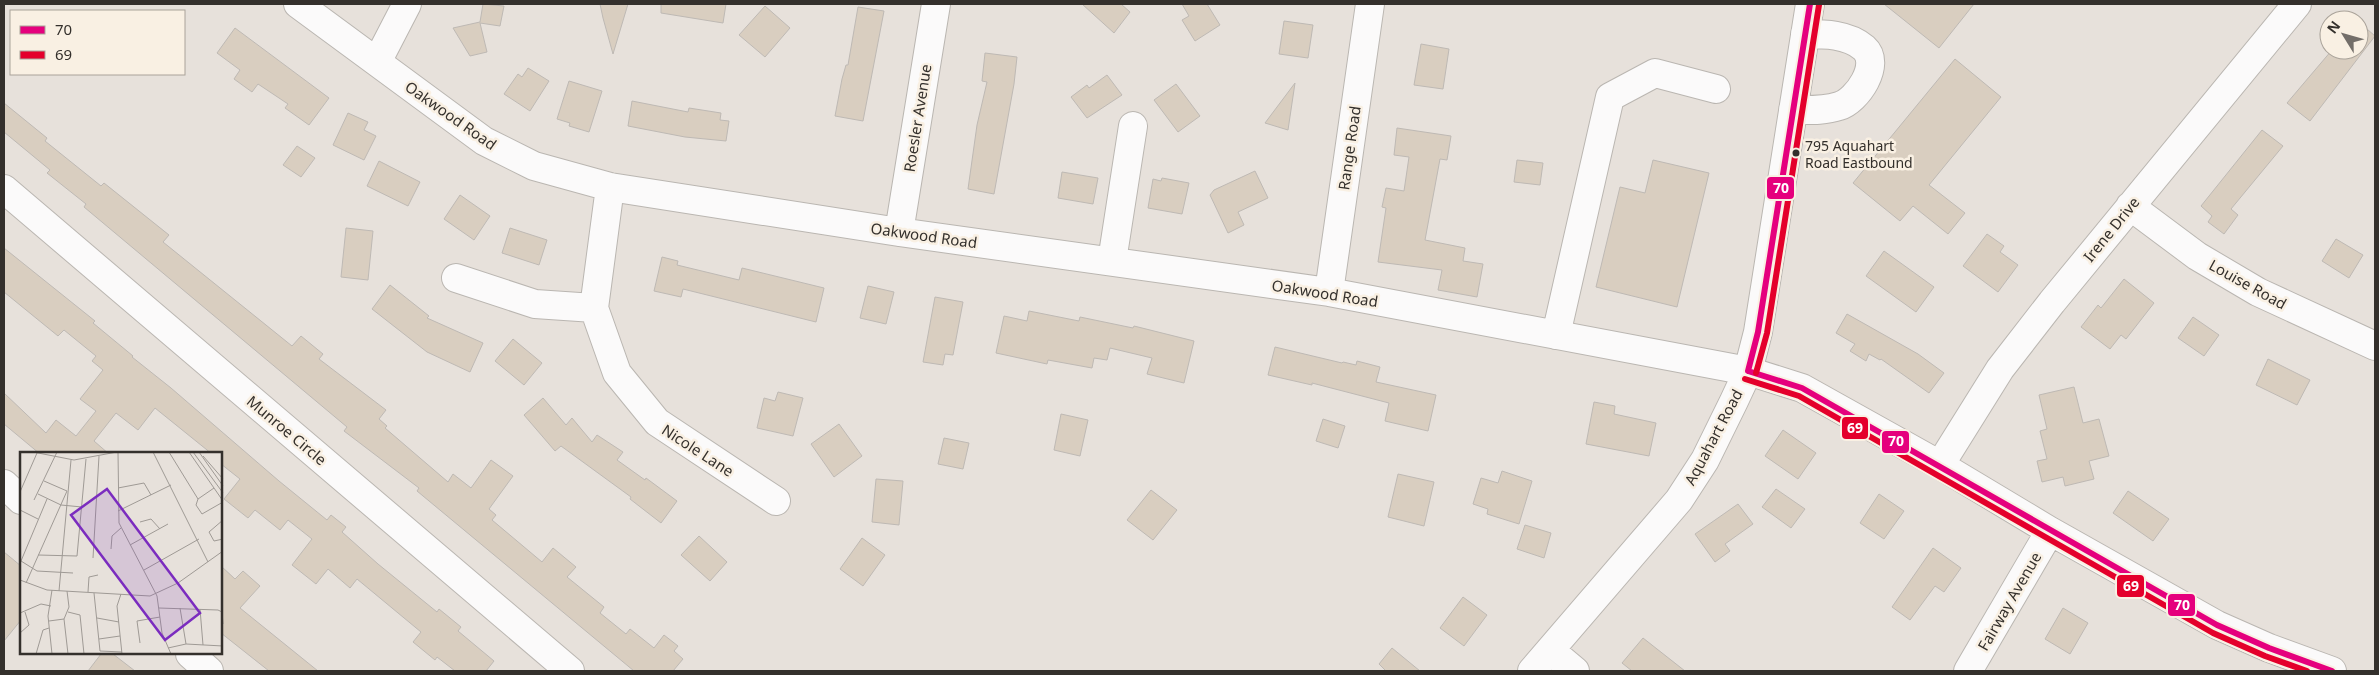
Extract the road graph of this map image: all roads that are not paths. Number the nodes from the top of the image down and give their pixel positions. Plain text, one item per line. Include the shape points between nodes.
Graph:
1 (298, 4) edge
2 (407, 4) edge
3 (936, 4) edge
4 (1370, 4) edge
5 (1810, 4) edge
6 (2297, 4) edge
7 (1805, 34) junction
8 (377, 62) junction
9 (1716, 89) dead end
10 (1793, 110) junction
11 (1133, 126) dead end
12 (610, 187) junction
13 (4, 189) edge
14 (2130, 206) junction
15 (899, 232) junction
16 (1112, 262) junction
17 (456, 278) dead end
18 (1328, 292) junction
19 (594, 308) junction
20 (1556, 335) junction
21 (2375, 346) edge
22 (1748, 371) junction
23 (1940, 465) junction
24 (4, 484) edge
25 (20, 499) edge
26 (776, 501) dead end
27 (2050, 531) junction
28 (1550, 650) junction
29 (191, 655) edge
30 (209, 671) edge
31 (570, 671) edge
32 (1532, 671) edge
33 (1574, 671) edge
34 (1968, 671) edge
35 (2332, 671) edge

1 - 8 street, Oakwood Road
2 - 8 street
3 - 15 street, Roesler Avenue
4 - 18 street, Range Road
5 - 7 street, Aquahart Road
6 - 14 street, Irene Drive
7 - 10 street, Aquahart Road
7 - 10 street via 1846,38 1864,48 1868,55 1868,73 1861,90 1841,106
8 - 12 street, Oakwood Road via 484,141 534,166
9 - 20 street via 1655,73 1610,97
10 - 22 street, Aquahart Road via 1758,332
11 - 16 street
12 - 15 street, Oakwood Road
12 - 19 street, Nicole Lane
13 - 31 street, Munroe Circle
14 - 21 street, Louise Road via 2197,256 2258,292
14 - 23 street, Irene Drive via 2000,369
15 - 16 street, Oakwood Road
16 - 18 street, Oakwood Road
17 - 19 street via 535,304
18 - 20 street, Oakwood Road
19 - 26 street, Nicole Lane via 617,373 657,422
20 - 22 street, Oakwood Road
22 - 23 street, Oakwood Road via 1802,388
22 - 28 street, Aquahart Road via 1705,460 1679,500
23 - 27 street, Oakwood Road
24 - 25 street
27 - 34 street, Fairway Avenue
27 - 35 street, Oakwood Road via 2217,625
28 - 32 street, Aquahart Road
28 - 33 street
29 - 30 street

